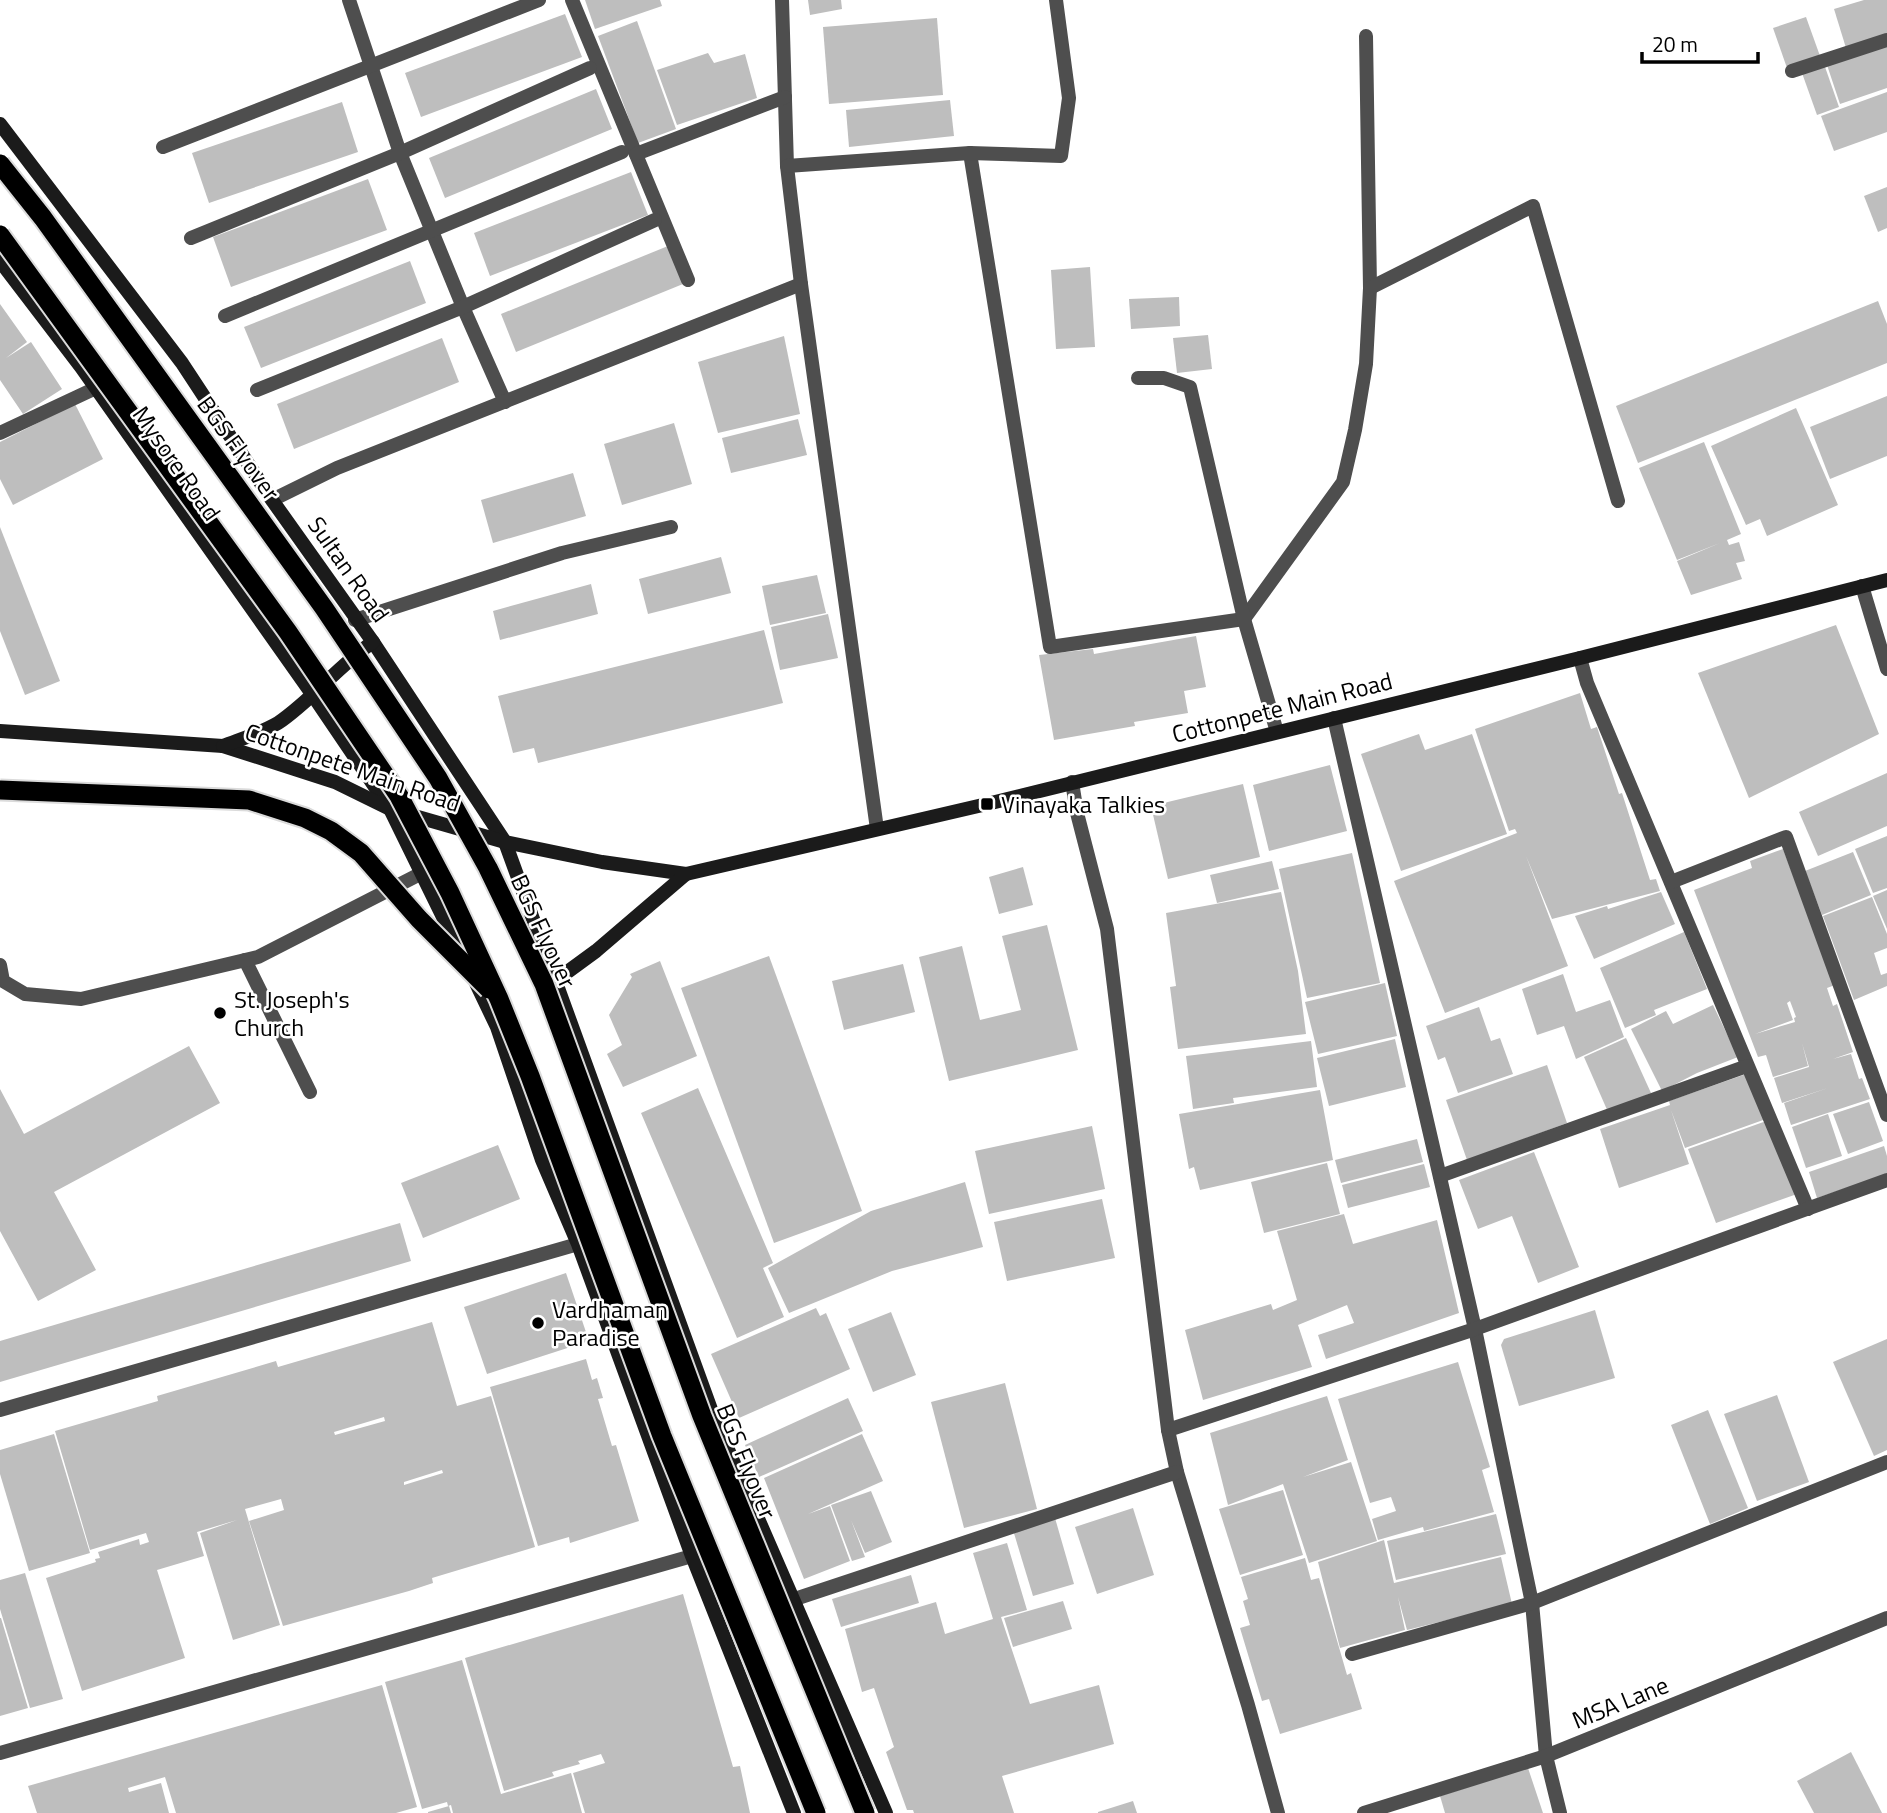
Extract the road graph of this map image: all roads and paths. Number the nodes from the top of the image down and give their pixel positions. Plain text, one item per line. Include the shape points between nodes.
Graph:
1 (349, 0) edge
2 (539, 0) edge
3 (572, 0) edge
4 (782, 0) edge
5 (1056, 0) edge
6 (1366, 36) dead end
7 (1887, 40) edge
8 (370, 66) junction
9 (590, 68) dead end
10 (1792, 71) dead end
11 (785, 97) junction
12 (0, 124) edge
13 (163, 147) dead end
14 (400, 153) junction
15 (629, 153) junction
16 (970, 153) junction
17 (0, 164) edge
18 (788, 166) junction
19 (655, 220) dead end
20 (432, 232) junction
21 (0, 234) edge
22 (191, 237) dead end
23 (0, 261) edge
24 (688, 280) dead end
25 (801, 284) junction
26 (1370, 288) junction
27 (463, 307) junction
28 (225, 316) dead end
29 (1138, 378) dead end
30 (96, 388) junction
31 (257, 390) dead end
32 (505, 402) junction
33 (0, 433) edge
34 (272, 500) junction
35 (1618, 501) dead end
36 (671, 527) dead end
37 (1887, 580) edge
38 (1862, 586) junction
39 (1244, 619) junction
40 (355, 621) junction
41 (373, 642) junction
42 (1580, 658) junction
43 (1887, 669) edge
44 (312, 694) junction
45 (1334, 718) junction
46 (0, 731) edge
47 (1277, 732) junction
48 (223, 746) junction
49 (1072, 782) junction
50 (0, 790) edge
51 (390, 808) junction
52 (877, 829) junction
53 (505, 842) junction
54 (422, 873) junction
55 (686, 874) junction
56 (1671, 882) junction
57 (244, 960) junction
58 (0, 965) edge
59 (1, 981) edge
60 (555, 981) junction
61 (499, 999) junction
62 (1747, 1066) junction
63 (310, 1092) dead end
64 (1887, 1115) edge
65 (1440, 1176) junction
66 (1887, 1180) edge
67 (1808, 1209) junction
68 (578, 1244) junction
69 (1475, 1329) junction
70 (0, 1410) edge
71 (1168, 1430) junction
72 (1887, 1462) edge
73 (1177, 1472) junction
74 (692, 1556) junction
75 (792, 1600) junction
76 (1532, 1603) junction
77 (1887, 1618) edge
78 (1352, 1654) dead end
79 (0, 1753) edge
80 (1546, 1756) junction
81 (794, 1813) edge
82 (816, 1813) edge
83 (865, 1813) edge
84 (886, 1813) edge
85 (1278, 1813) edge
86 (1364, 1813) edge
87 (1560, 1813) edge

1 - 8 street
2 - 8 street
3 - 15 street
4 - 11 street
5 - 16 street via 1069,98 1061,156
6 - 26 street
7 - 10 street
8 - 13 street
8 - 14 street
9 - 14 street
11 - 15 street
11 - 18 street
12 - 34 main road, Sultan Road via 182,363
14 - 20 street
14 - 22 street
15 - 20 street
15 - 24 street
16 - 18 street
16 - 39 street via 1050,647
17 - 83 highway, BGS Flyover, bridge via 324,608 438,778 488,868 544,984 702,1416
18 - 25 street
19 - 27 street
20 - 27 street
20 - 28 street
21 - 61 highway, bridge via 288,632 399,796
23 - 30 main road, Mysore Road
25 - 32 street
25 - 52 street
26 - 35 street via 1533,206
26 - 39 street via 1366,364 1343,482
27 - 31 street
27 - 32 street
29 - 39 street via 1164,378 1190,387
30 - 33 street
30 - 44 main road, Mysore Road
32 - 34 street via 337,468
34 - 40 main road, Sultan Road
36 - 40 street via 562,553
37 - 38 main road, Cottonpete Main Road
38 - 42 main road, Cottonpete Main Road
38 - 43 street
39 - 47 street
40 - 41 main road, Sultan Road
41 - 44 main road
41 - 53 main road, Sultan Road
42 - 45 main road, Cottonpete Main Road
42 - 56 street
44 - 48 main road via 280,721
44 - 51 main road, Mysore Road
45 - 47 main road, Cottonpete Main Road
45 - 65 street
46 - 48 main road, Cottonpete Main Road
47 - 49 main road, Cottonpete Main Road
48 - 51 main road, Cottonpete Main Road via 335,782
49 - 52 main road, Cottonpete Main Road
49 - 71 street via 1107,929
50 - 61 highway, bridge via 249,800 305,818 361,853
51 - 53 main road, Cottonpete Main Road
51 - 54 main road, Mysore Road
52 - 55 main road, Cottonpete Main Road
53 - 55 main road, Cottonpete Main Road
53 - 60 main road, Sultan Road
54 - 57 street
54 - 68 main road, Mysore Road via 497,1027 542,1160
55 - 60 main road, Cottonpete Main Road
56 - 62 street
56 - 64 street via 1786,837
57 - 59 street via 81,999 25,994
57 - 63 street
58 - 59 street
60 - 75 main road, Sultan Road via 713,1415
61 - 82 highway, bridge via 662,1436
62 - 65 street
62 - 67 street
65 - 69 street
66 - 67 street
67 - 69 street
68 - 70 street
68 - 74 main road, Mysore Road
69 - 71 street
69 - 76 street
71 - 73 street
72 - 76 street
73 - 75 street
73 - 85 street
74 - 79 street
74 - 81 main road, Mysore Road
75 - 84 main road, Sultan Road
76 - 78 street
76 - 80 street
77 - 80 street, MSA Lane
80 - 86 street, MSA Lane
80 - 87 street

